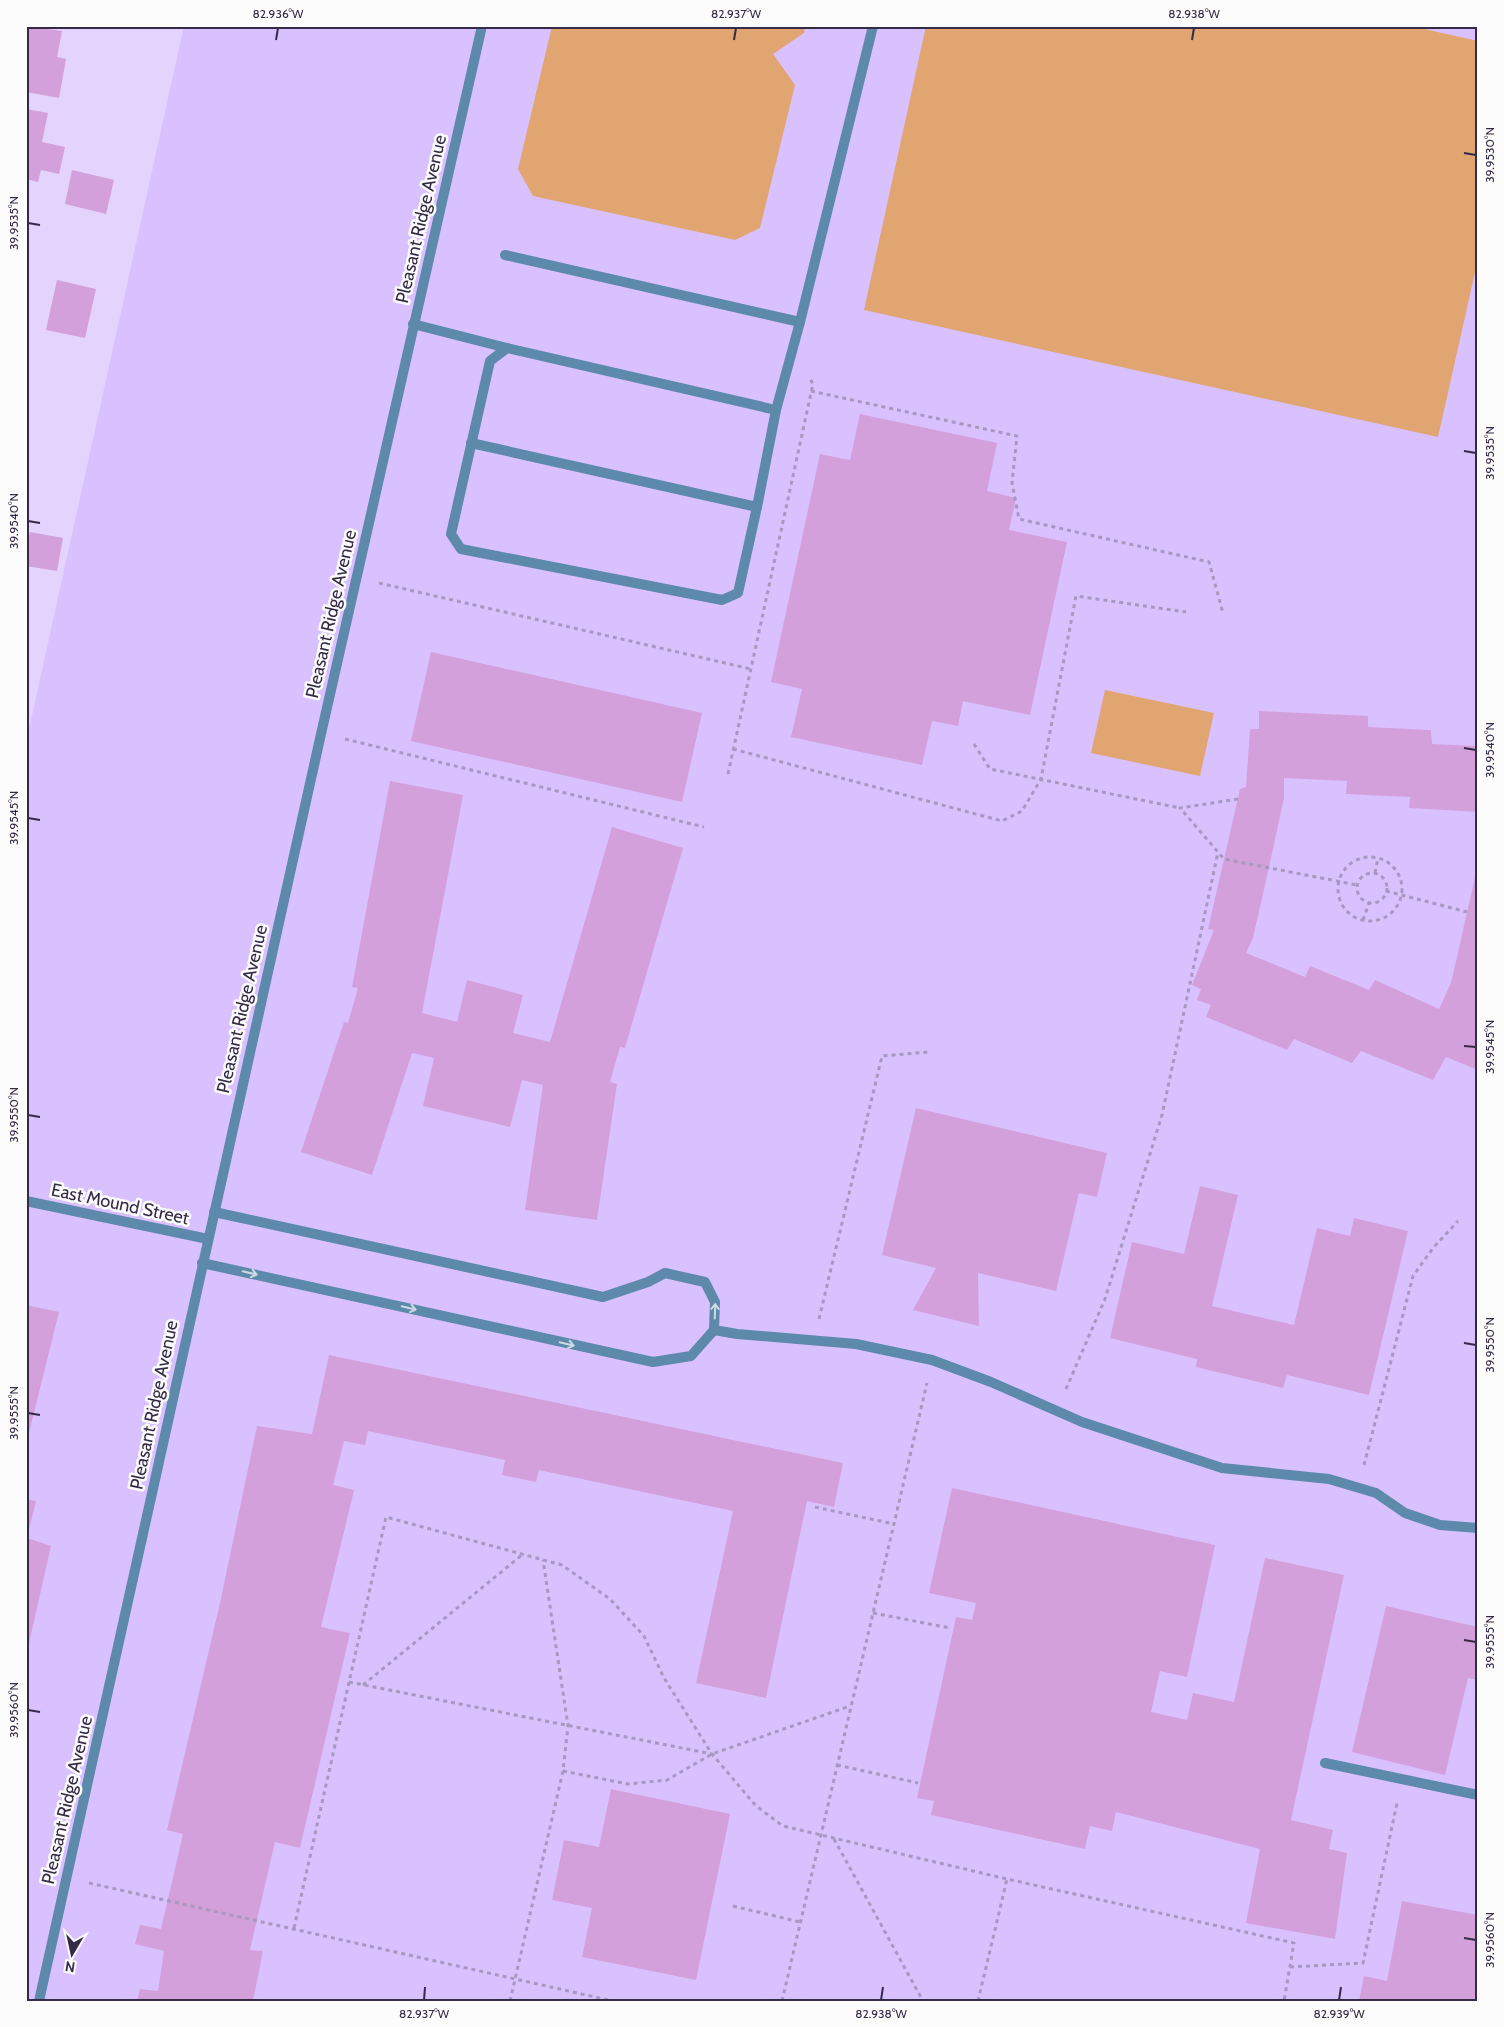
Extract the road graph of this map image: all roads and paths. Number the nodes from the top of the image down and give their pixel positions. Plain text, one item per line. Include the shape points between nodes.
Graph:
1 (482, 26) edge
2 (873, 26) edge
3 (505, 255) dead end
4 (800, 322) junction
5 (413, 324) junction
6 (507, 348) junction
7 (792, 353) junction
8 (811, 391) junction
9 (776, 410) junction
10 (471, 443) junction
11 (758, 507) junction
12 (356, 578) junction
13 (1186, 612) dead end
14 (1223, 613) dead end
15 (750, 669) junction
16 (321, 734) junction
17 (974, 744) dead end
18 (733, 749) junction
19 (728, 774) dead end
20 (1041, 779) junction
21 (1238, 799) dead end
22 (1180, 808) junction
23 (704, 827) dead end
24 (1218, 852) junction
25 (1378, 858) junction
26 (1374, 873) junction
27 (1339, 882) junction
28 (1357, 885) junction
29 (1386, 891) junction
30 (1401, 895) junction
31 (1369, 903) junction
32 (1467, 912) dead end
33 (1363, 920) junction
34 (928, 1052) dead end
35 (26, 1201) edge
36 (214, 1212) junction
37 (1458, 1221) dead end
38 (208, 1239) junction
39 (202, 1263) junction
40 (714, 1330) junction
41 (814, 1339) junction
42 (932, 1360) junction
43 (1056, 1410) junction
44 (1358, 1487) junction
45 (815, 1507) dead end
46 (894, 1524) junction
47 (1478, 1528) edge
48 (523, 1554) junction
49 (543, 1560) junction
50 (873, 1613) junction
51 (950, 1628) dead end
52 (349, 1682) junction
53 (363, 1685) junction
54 (851, 1706) junction
55 (568, 1726) junction
56 (712, 1754) junction
57 (1325, 1763) dead end
58 (837, 1765) junction
59 (563, 1771) junction
60 (1402, 1779) junction
61 (918, 1783) dead end
62 (1478, 1795) edge
63 (820, 1836) junction
64 (834, 1839) junction
65 (66, 1878) junction
66 (1007, 1879) junction
67 (733, 1906) dead end
68 (800, 1922) junction
69 (294, 1928) junction
70 (1290, 1967) junction
71 (515, 1978) junction
72 (38, 2001) edge
73 (510, 2001) edge
74 (613, 2001) edge
75 (782, 2001) edge
76 (923, 2001) edge
77 (978, 2001) edge
78 (1284, 2001) edge

1 - 5 street, Pleasant Ridge Avenue
2 - 4 street
3 - 4 street
4 - 7 street
5 - 6 street
5 - 12 street, Pleasant Ridge Avenue
6 - 9 street
6 - 10 street via 490,361
7 - 8 path via 813,384
7 - 9 street
8 - 14 path via 1017,436 1012,483 1019,519 1209,562
8 - 15 path
9 - 11 street
10 - 11 street
10 - 11 street via 451,534 461,549 722,600 738,593
12 - 15 path
12 - 16 street, Pleasant Ridge Avenue
13 - 20 path via 1076,596
15 - 18 path
16 - 23 path
16 - 36 street, Pleasant Ridge Avenue
17 - 20 path via 990,770
18 - 19 path
18 - 20 path via 1002,821 1022,811
20 - 22 path
21 - 22 path
22 - 24 path
24 - 27 path via 1224,860
24 - 43 path via 1162,1115 1105,1299
25 - 26 path
25 - 27 path via 1368,857 1349,864
25 - 30 path via 1396,869 1401,879
26 - 28 path via 1361,877
26 - 29 path via 1383,879
27 - 28 path
27 - 33 path via 1338,892 1346,910
28 - 31 path via 1360,898
29 - 30 path
29 - 31 path via 1379,901
30 - 32 path
30 - 33 path via 1394,911 1385,917 1375,921
31 - 33 path
34 - 41 path via 882,1056
35 - 38 street, East Mound Street
36 - 38 street, Pleasant Ridge Avenue
40 -> 36 street via 715,1302 705,1282 665,1273 604,1297
37 - 44 path via 1413,1276
38 - 39 street, Pleasant Ridge Avenue
39 -> 40 street via 653,1362 691,1356
39 - 65 street, Pleasant Ridge Avenue
40 - 41 street
41 - 42 street
42 - 43 street
42 - 46 path
43 - 44 street via 1082,1422 1222,1468 1329,1479
44 - 47 street via 1376,1492 1405,1513 1440,1525
45 - 46 path
46 - 50 path
48 - 49 path
48 - 52 path via 386,1517
48 - 53 path
49 - 55 path
49 - 56 path via 562,1565 610,1600 644,1636 664,1678
50 - 51 path
50 - 54 path
52 - 53 path
52 - 69 path
53 - 55 path
54 - 56 path
54 - 58 path
55 - 56 path
55 - 59 path
56 - 59 path via 667,1780 628,1784
56 - 63 path via 756,1806 783,1826
57 - 60 street
58 - 61 path
58 - 63 path
59 - 71 path
60 - 62 street
60 - 70 path via 1363,1963
63 - 64 path
63 - 68 path
64 - 66 path
64 - 76 path
65 - 69 path
65 - 72 street, Pleasant Ridge Avenue
66 - 70 path via 1294,1943
66 - 77 path
67 - 68 path
68 - 75 path
69 - 71 path
70 - 78 path
71 - 73 path
71 - 74 path

